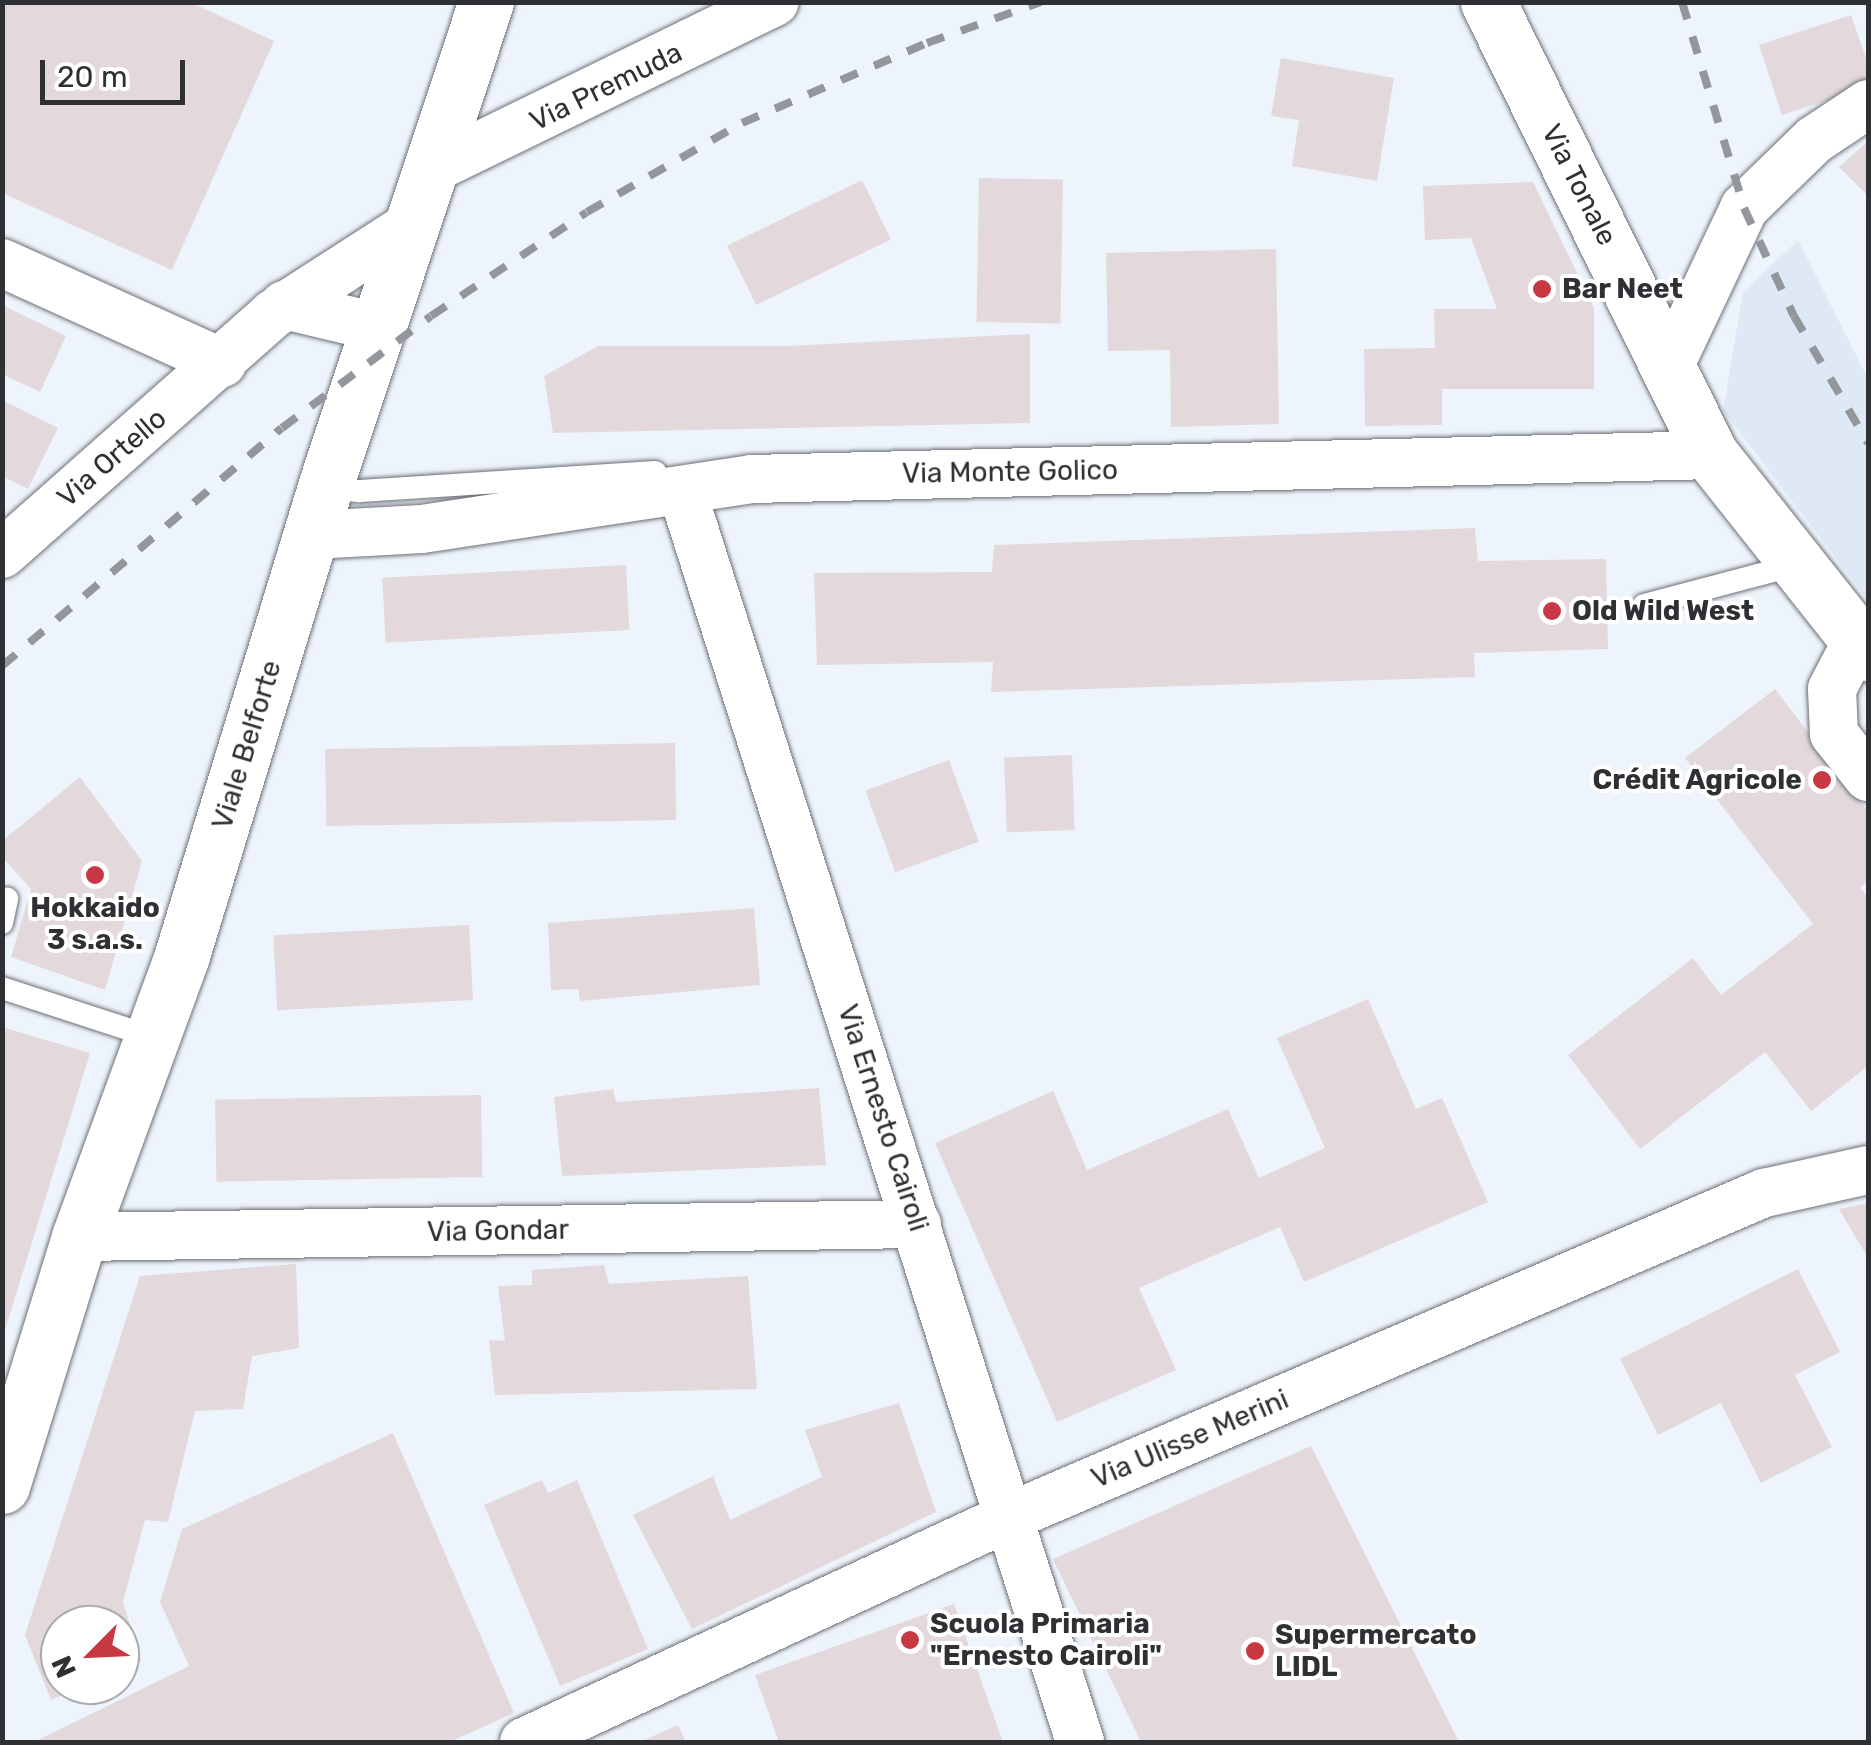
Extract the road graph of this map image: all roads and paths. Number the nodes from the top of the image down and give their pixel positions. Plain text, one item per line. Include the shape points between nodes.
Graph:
1 (486, 2) edge
2 (775, 2) edge
3 (1488, 2) edge
4 (1868, 104) edge
5 (434, 168) junction
6 (411, 225) junction
7 (2, 263) edge
8 (284, 305) junction
9 (381, 328) junction
10 (222, 363) junction
11 (1670, 367) junction
12 (1711, 455) junction
13 (752, 479) junction
14 (683, 494) junction
15 (319, 511) junction
16 (2, 554) edge
17 (1798, 564) junction
18 (1644, 605) dead end
19 (1863, 646) edge
20 (1868, 777) edge
21 (7, 899) dead end
22 (2, 923) edge
23 (2, 988) edge
24 (152, 1037) junction
25 (1868, 1170) edge
26 (917, 1224) junction
27 (78, 1237) junction
28 (2, 1486) edge
29 (1009, 1516) junction
30 (524, 1742) edge
31 (1080, 1742) edge

1 - 5 main road, Viale Belforte
2 - 5 street, Via Premuda
3 - 11 main road, Via Tonale
4 - 11 street via 1814,140 1744,208
5 - 6 main road, Viale Belforte
6 - 8 street, Via Ortello
6 - 9 main road, Viale Belforte
7 - 10 street
8 - 9 street
8 - 10 street, Via Ortello
9 - 15 main road, Viale Belforte
10 - 16 street, Via Ortello
11 - 12 main road, Via Tonale
12 - 13 street, Via Monte Golico
12 - 17 main road, Via Tonale
13 - 14 street, Via Monte Golico
13 - 15 lane via 703,470 360,491
14 - 15 street, Via Monte Golico via 611,497 422,529
14 - 26 street, Via Ernesto Cairoli
15 - 24 main road, Viale Belforte
17 - 18 lane
17 - 19 main road, Via Tonale
19 - 20 street, Via Tonale via 1832,688 1834,734
21 - 22 lane
23 - 24 lane
24 - 27 main road, Viale Belforte
25 - 29 street, Via Ulisse Merini via 1764,1193
26 - 27 street, Via Gondar
26 - 29 street, Via Ernesto Cairoli
27 - 28 main road, Viale Belforte
29 - 30 street, Via Ulisse Merini
29 - 31 street, Via Ernesto Cairoli

